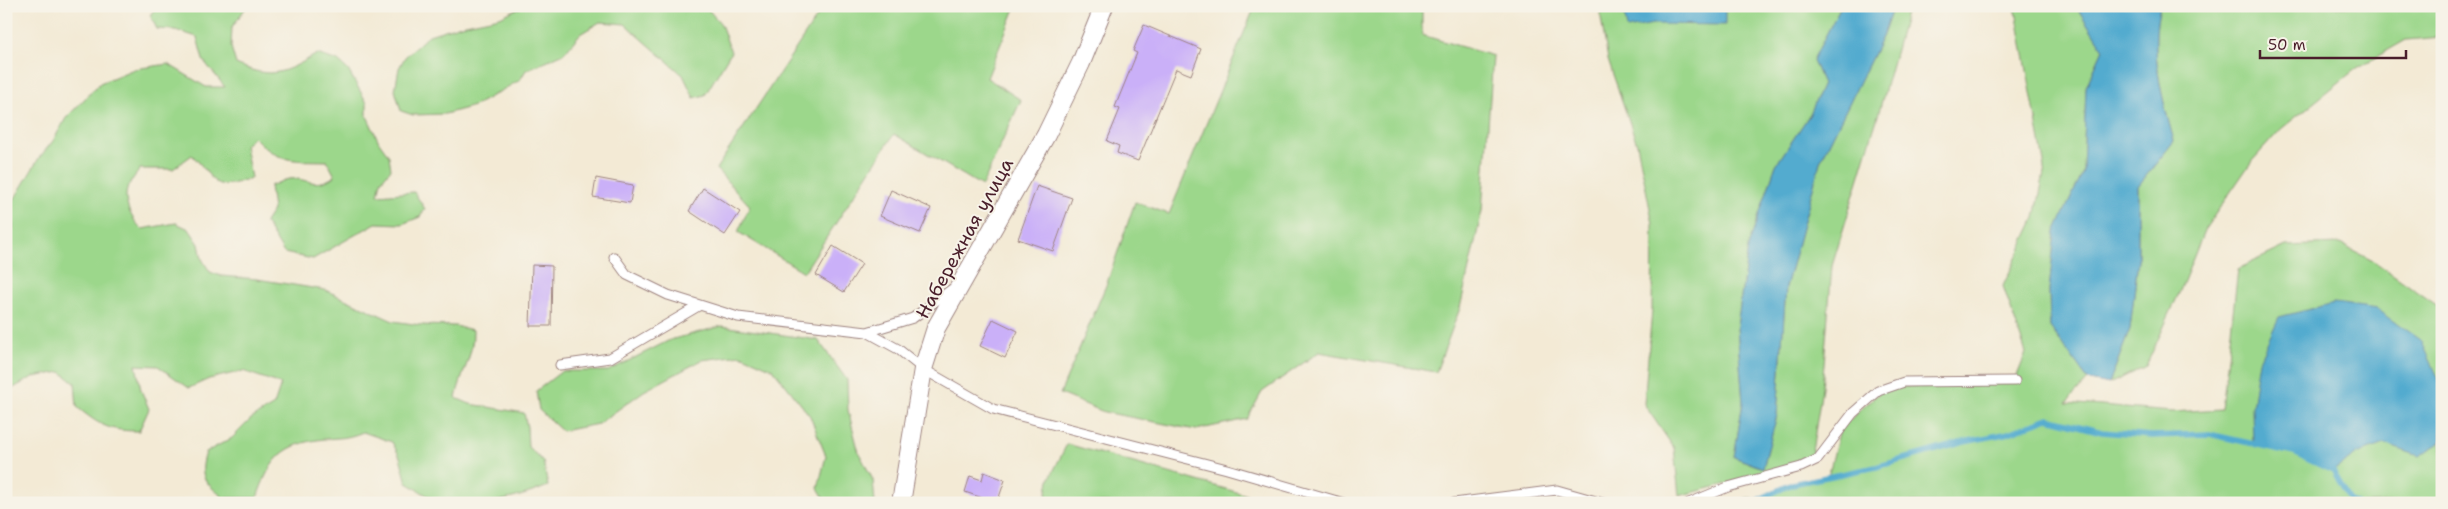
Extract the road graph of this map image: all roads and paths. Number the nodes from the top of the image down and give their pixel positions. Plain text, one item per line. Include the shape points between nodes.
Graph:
1 (1104, 6) edge
2 (614, 257) dead end
3 (964, 278) junction
4 (700, 305) junction
5 (867, 332) junction
6 (560, 365) dead end
7 (923, 368) junction
8 (2015, 381) dead end
9 (901, 503) edge
10 (1344, 503) edge
11 (1454, 503) edge
12 (1603, 503) edge
13 (1689, 503) edge

1 - 3 street, Набережная улица via 1046,136
2 - 4 lane via 627,275 668,295
3 - 5 lane via 913,318
3 - 7 street, Набережная улица via 936,328
4 - 5 lane via 738,317
4 - 6 lane via 610,358
5 - 7 lane
7 - 9 street, Набережная улица
7 - 10 lane via 993,409 1227,469
8 - 13 lane via 1904,382 1878,391 1853,413 1818,459 1801,467 1736,484
11 - 12 lane via 1557,490

